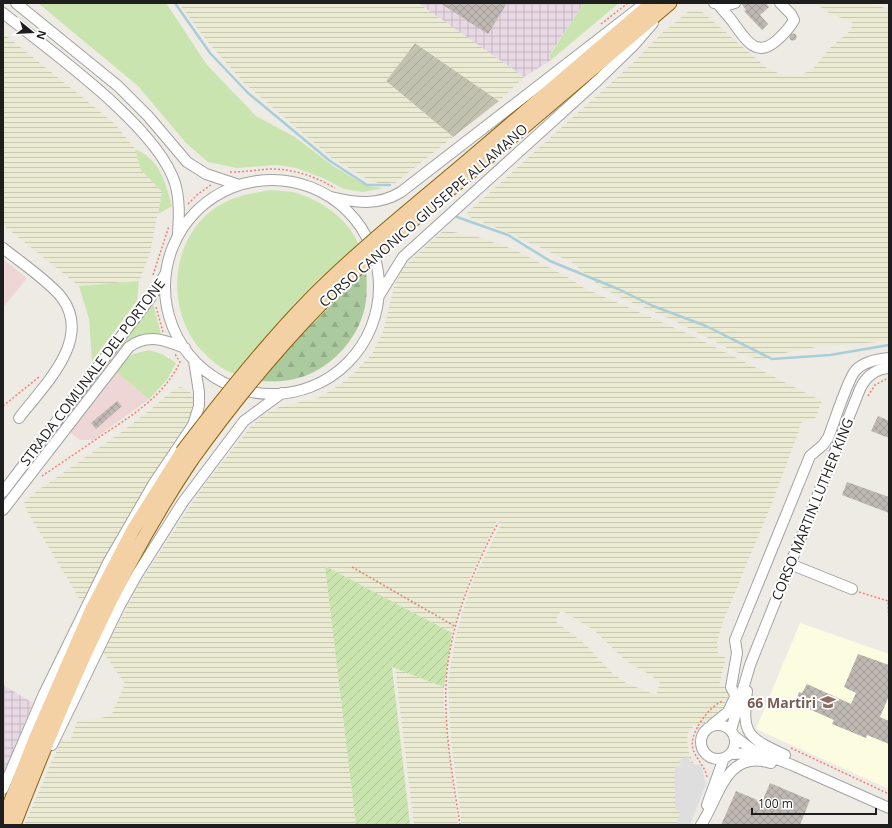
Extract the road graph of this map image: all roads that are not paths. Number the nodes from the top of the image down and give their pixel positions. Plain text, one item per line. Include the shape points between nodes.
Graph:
1 (16, 3) edge
2 (645, 3) edge
3 (652, 3) edge
4 (670, 3) edge
5 (716, 3) edge
6 (734, 3) edge
7 (780, 3) edge
8 (3, 13) edge
9 (475, 161) junction
10 (239, 185) junction
11 (324, 195) junction
12 (178, 234) junction
13 (3, 248) edge
14 (167, 272) junction
15 (379, 295) junction
16 (185, 348) junction
17 (889, 358) edge
18 (193, 359) junction
19 (889, 368) edge
20 (282, 393) junction
21 (19, 418) dead end
22 (828, 438) junction
23 (839, 442) junction
24 (187, 457) junction
25 (3, 492) edge
26 (3, 510) edge
27 (790, 564) junction
28 (852, 589) road end
29 (750, 665) junction
30 (734, 694) junction
31 (43, 696) junction
32 (712, 725) junction
33 (733, 733) junction
34 (36, 737) junction
35 (760, 753) junction
36 (708, 756) junction
37 (727, 756) junction
38 (799, 768) junction
39 (3, 789) edge
40 (27, 791) junction
41 (711, 793) junction
42 (889, 808) edge
43 (3, 822) edge
44 (14, 825) edge
45 (700, 825) edge

1 - 10 street via 118,86 148,116 187,162 206,174
2 - 11 street, CORSO CANONICO GIUSEPPE ALLAMANO via 397,195 375,203 349,202
3 - 9 main road, CORSO CANONICO GIUSEPPE ALLAMANO
4 - 9 main road, CORSO CANONICO GIUSEPPE ALLAMANO
4 - 15 street, CORSO CANONICO GIUSEPPE ALLAMANO via 634,46 403,257
5 - 6 street
5 - 7 street via 743,38 757,48 770,46 794,20
8 - 12 street via 111,102 156,150 171,172 178,195
9 - 24 main road, CORSO CANONICO GIUSEPPE ALLAMANO, bridge via 322,303
10 - 11 street via 253,181 283,181 299,184
10 - 12 street via 208,201 193,214
11 - 15 street via 348,212 370,242 380,275
12 - 14 street
13 - 21 street via 62,298 72,322 69,348 62,362
14 - 16 street via 165,294 168,311
14 - 25 street, STRADA COMUNALE DEL PORTONE via 151,297
15 - 20 street via 368,333 357,351 342,367 310,386
16 - 18 street
16 - 26 street, STRADA COMUNALE DEL PORTONE via 155,338 142,340 129,347
17 - 22 street via 876,359 855,371
18 - 20 street via 230,386 264,394
18 - 31 street, CORSO CANONICO GIUSEPPE ALLAMANO via 200,392 193,425 127,528 85,607
19 - 23 street, CORSO MARTIN LUTHER KING via 874,372 863,384
20 - 40 street, CORSO CANONICO GIUSEPPE ALLAMANO via 254,413 235,432 157,541 120,605
22 - 23 street
22 - 30 street via 810,456 735,640 737,653 731,681
23 - 27 street, CORSO MARTIN LUTHER KING
24 - 34 main road, CORSO CANONICO GIUSEPPE ALLAMANO via 133,530 92,609
24 - 40 main road, CORSO CANONICO GIUSEPPE ALLAMANO via 101,617
27 - 28 street
27 - 29 street, CORSO MARTIN LUTHER KING
29 - 30 street, CORSO MARTIN LUTHER KING
29 - 33 street, CORSO MARTIN LUTHER KING
29 - 38 street via 744,715 747,731 757,742 791,758
30 - 32 street, CORSO MARTIN LUTHER KING via 728,712
31 - 34 street, CORSO CANONICO GIUSEPPE ALLAMANO
31 - 39 street, CORSO CANONICO GIUSEPPE ALLAMANO
32 - 33 street via 726,726
32 - 36 street via 701,737 701,747
33 - 35 street via 751,749
33 - 37 street via 735,743
34 - 43 main road, CORSO CANONICO GIUSEPPE ALLAMANO
35 - 37 street
35 - 38 street
36 - 37 street
36 - 41 street via 714,773
37 - 41 street
38 - 42 street
38 - 45 street via 784,767 762,760 751,760 736,766 724,780 711,809
40 - 44 main road, CORSO CANONICO GIUSEPPE ALLAMANO
41 - 45 street

